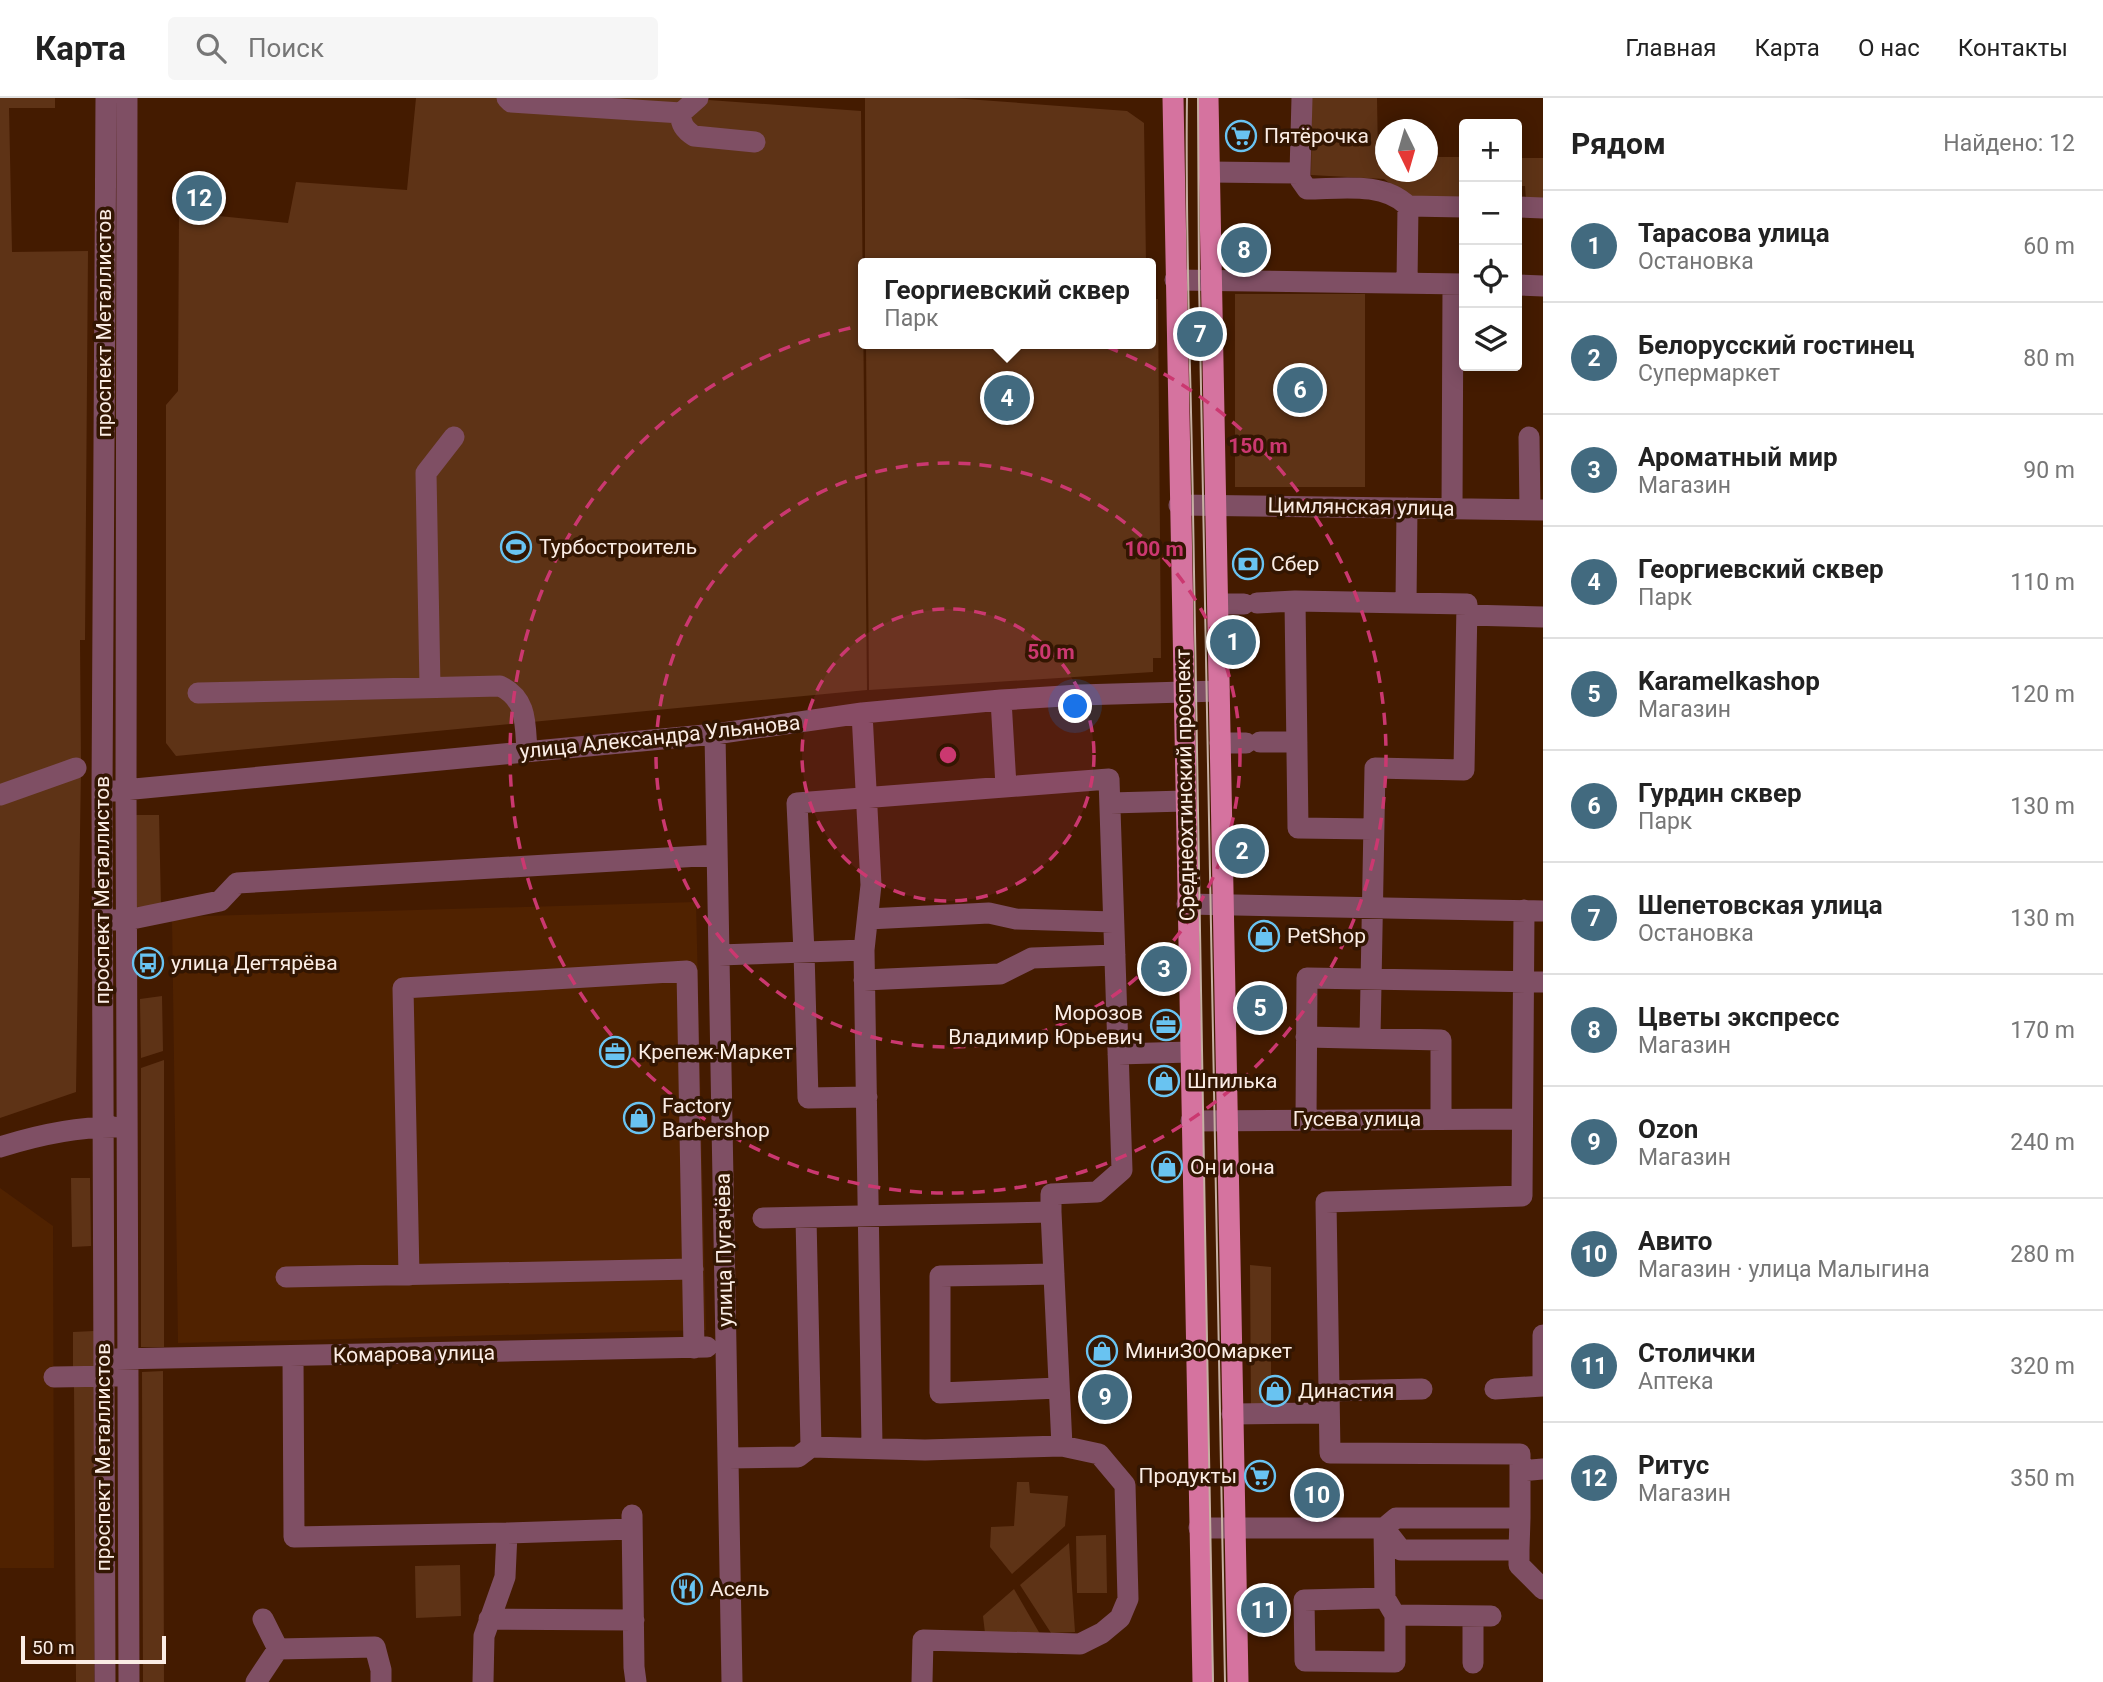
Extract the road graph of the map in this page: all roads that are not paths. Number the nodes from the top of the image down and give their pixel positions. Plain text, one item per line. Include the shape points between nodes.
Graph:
1 (106, 98) edge
2 (127, 98) edge
3 (507, 98) edge
4 (698, 98) edge
5 (1173, 98) edge
6 (1208, 98) edge
7 (1302, 98) edge
8 (681, 113) junction
9 (755, 142) dead end
10 (1210, 172) junction
11 (1300, 173) junction
12 (1408, 206) junction
13 (1459, 206) edge
14 (1522, 207) edge
15 (1543, 208) edge
16 (1175, 280) junction
17 (1212, 280) junction
18 (1407, 284) junction
19 (1458, 284) edge
20 (1522, 285) edge
21 (1543, 286) edge
22 (454, 437) dead end
23 (1529, 437) dead end
24 (1180, 505) junction
25 (1216, 506) junction
26 (1407, 508) junction
27 (1452, 509) junction
28 (1536, 510) edge
29 (1295, 601) junction
30 (1406, 603) junction
31 (1218, 604) junction
32 (1467, 615) junction
33 (1543, 617) edge
34 (430, 687) junction
35 (1183, 691) junction
36 (1219, 691) junction
37 (198, 693) dead end
38 (1001, 701) junction
39 (862, 713) junction
40 (715, 734) junction
41 (1297, 742) junction
42 (1220, 743) junction
43 (527, 752) junction
44 (76, 768) dead end
45 (1006, 786) junction
46 (125, 790) junction
47 (102, 792) junction
48 (0, 794) edge
49 (867, 797) junction
50 (1185, 801) junction
51 (1110, 803) junction
52 (1373, 829) junction
53 (717, 855) junction
54 (1223, 903) junction
55 (1187, 904) junction
56 (1372, 907) junction
57 (1534, 911) edge
58 (868, 919) junction
59 (103, 920) junction
60 (127, 920) junction
61 (1114, 922) junction
62 (864, 950) junction
63 (804, 952) junction
64 (719, 955) junction
65 (1115, 955) junction
66 (1371, 978) junction
67 (864, 980) junction
68 (1533, 982) edge
69 (1306, 1037) junction
70 (1370, 1038) junction
71 (1190, 1052) junction
72 (1118, 1054) junction
73 (867, 1097) junction
74 (1306, 1119) junction
75 (1441, 1119) junction
76 (1522, 1119) junction
77 (1227, 1120) junction
78 (1191, 1121) junction
79 (102, 1127) junction
80 (128, 1127) junction
81 (0, 1147) edge
82 (1051, 1212) junction
83 (869, 1216) junction
84 (806, 1217) junction
85 (763, 1218) dead end
86 (693, 1269) junction
87 (1054, 1273) junction
88 (409, 1275) junction
89 (286, 1277) dead end
90 (1543, 1335) edge
91 (726, 1347) junction
92 (694, 1348) junction
93 (293, 1356) junction
94 (129, 1367) junction
95 (102, 1368) junction
96 (54, 1377) dead end
97 (1059, 1388) junction
98 (1422, 1389) dead end
99 (1495, 1389) dead end
100 (1329, 1391) junction
101 (1329, 1413) junction
102 (1233, 1414) junction
103 (872, 1446) junction
104 (1062, 1446) junction
105 (811, 1447) junction
106 (728, 1458) junction
107 (1543, 1469) edge
108 (1520, 1471) junction
109 (1520, 1518) junction
110 (1199, 1528) junction
111 (1235, 1528) junction
112 (1384, 1528) junction
113 (507, 1533) junction
114 (1519, 1550) junction
115 (1543, 1589) edge
116 (1390, 1606) junction
117 (262, 1619) dead end
118 (489, 1619) junction
119 (634, 1620) junction
120 (278, 1649) junction
121 (1472, 1664) dead end
122 (105, 1682) edge
123 (129, 1682) edge
124 (256, 1682) edge
125 (381, 1682) edge
126 (483, 1682) edge
127 (636, 1682) edge
128 (732, 1682) edge
129 (922, 1682) edge
130 (1203, 1682) edge
131 (1238, 1682) edge

1 - 47 street, проспект Металлистов
2 - 46 street, проспект Металлистов
3 - 8 street via 511,102
4 - 8 street
5 - 16 main road, Среднеохтинский проспект
6 - 10 main road, Среднеохтинский проспект
7 - 11 street
8 - 9 street via 685,131 694,136
10 - 11 street
10 - 17 main road, Среднеохтинский проспект
11 - 12 street via 1307,189 1382,190
12 - 13 street
12 - 18 street via 1399,241
14 - 15 street
16 - 17 street
16 - 24 main road, Среднеохтинский проспект
17 - 18 street
17 - 25 main road, Среднеохтинский проспект
18 - 19 street
19 - 27 street
20 - 21 street
22 - 34 street via 426,473
23 - 28 street
24 - 25 street, Цимлянская улица
24 - 35 main road, Среднеохтинский проспект
25 - 26 street, Цимлянская улица
25 - 31 main road, Среднеохтинский проспект
26 - 27 street, Цимлянская улица
26 - 30 street
27 - 28 street, Цимлянская улица
29 - 30 street
29 - 31 street
29 - 41 street
30 - 32 street via 1467,604
31 - 36 main road, Среднеохтинский проспект
32 - 33 street
32 - 52 street via 1464,770 1375,768
34 - 37 street
34 - 43 street via 500,686 513,692 521,705
35 - 36 street, улица Александра Ульянова
35 - 38 street, улица Александра Ульянова
35 - 50 main road, Среднеохтинский проспект
36 - 42 main road, Среднеохтинский проспект
38 - 39 street, улица Александра Ульянова
38 - 45 street
39 - 40 street, улица Александра Ульянова
39 - 49 street
40 - 43 street, улица Александра Ульянова
40 - 53 street, улица Пугачёва
41 - 42 street
41 - 52 street via 1298,828
42 - 54 main road, Среднеохтинский проспект
43 - 46 street, улица Александра Ульянова
44 - 48 street
45 - 49 street
45 - 51 street via 1109,779
46 - 47 street, улица Александра Ульянова
46 - 60 street, проспект Металлистов
47 - 59 street, проспект Металлистов
49 - 58 street
49 - 63 street via 797,803
50 - 51 street
50 - 55 main road, Среднеохтинский проспект
51 - 61 street
52 - 56 street
53 - 60 street via 237,883 220,901
53 - 64 street, улица Пугачёва
54 - 55 street
54 - 56 street
54 - 77 main road, Среднеохтинский проспект
55 - 71 main road, Среднеохтинский проспект
56 - 57 street
56 - 66 street
57 - 68 street
58 - 61 street via 989,913 1016,919
58 - 62 street
59 - 60 street
59 - 79 street, проспект Металлистов
60 - 80 street, проспект Металлистов
61 - 65 street
62 - 63 street
62 - 67 street
63 - 64 street
63 - 73 street via 808,1098
64 - 91 street, улица Пугачёва
65 - 67 street via 1032,958 1000,974
65 - 72 street
66 - 68 street
66 - 69 street via 1307,978
66 - 70 street
67 - 73 street
68 - 76 street
69 - 70 street
69 - 74 street
70 - 75 street via 1441,1040
71 - 72 street
71 - 78 main road, Среднеохтинский проспект
72 - 82 street via 1122,1170 1097,1192 1051,1194
73 - 83 street
74 - 75 street, Гусева улица
74 - 77 street, Гусева улица
75 - 76 street, Гусева улица
76 - 100 street via 1522,1196 1326,1202
77 - 78 street, Гусева улица
77 - 102 main road, Среднеохтинский проспект
78 - 110 main road, Среднеохтинский проспект
79 - 80 street
79 - 81 street via 51,1132
79 - 95 street, проспект Металлистов
80 - 94 street, проспект Металлистов
82 - 83 street
82 - 87 street
83 - 84 street
83 - 103 street
84 - 85 street
84 - 105 street
86 - 88 street
86 - 88 street via 687,971 403,988
86 - 92 street
87 - 97 street
87 - 97 street via 940,1276 940,1393
88 - 89 street
90 - 99 street via 1543,1387
91 - 92 street, Комарова улица
91 - 106 street, улица Пугачёва
92 - 93 street, Комарова улица
93 - 94 street, Комарова улица
93 - 113 street via 293,1537
94 - 95 street, Комарова улица
94 - 123 street, проспект Металлистов
95 - 96 street, Комарова улица
95 - 122 street, проспект Металлистов
97 - 104 street
98 - 100 street
100 - 101 street
101 - 102 street
101 - 108 street via 1330,1453 1520,1454
102 - 111 main road, Среднеохтинский проспект
103 - 104 street via 925,1450
103 - 105 street
104 - 129 street via 1099,1454 1125,1485 1128,1599 1120,1618 1080,1644 923,1640
105 - 106 street via 798,1457
106 - 128 street, улица Пугачёва
107 - 108 street
108 - 109 street
109 - 112 street via 1396,1518
109 - 114 street
110 - 111 street
110 - 130 main road, Среднеохтинский проспект
111 - 112 street
111 - 131 main road, Среднеохтинский проспект
112 - 114 street via 1401,1550
112 - 116 street
113 - 118 street via 505,1577
113 - 119 street via 632,1522
114 - 115 street via 1519,1565
116 - 116 street via 1395,1662 1305,1661 1304,1600
116 - 121 street via 1482,1616
117 - 120 street
118 - 119 street
118 - 126 street
119 - 127 street
120 - 124 street
120 - 125 street via 375,1647

